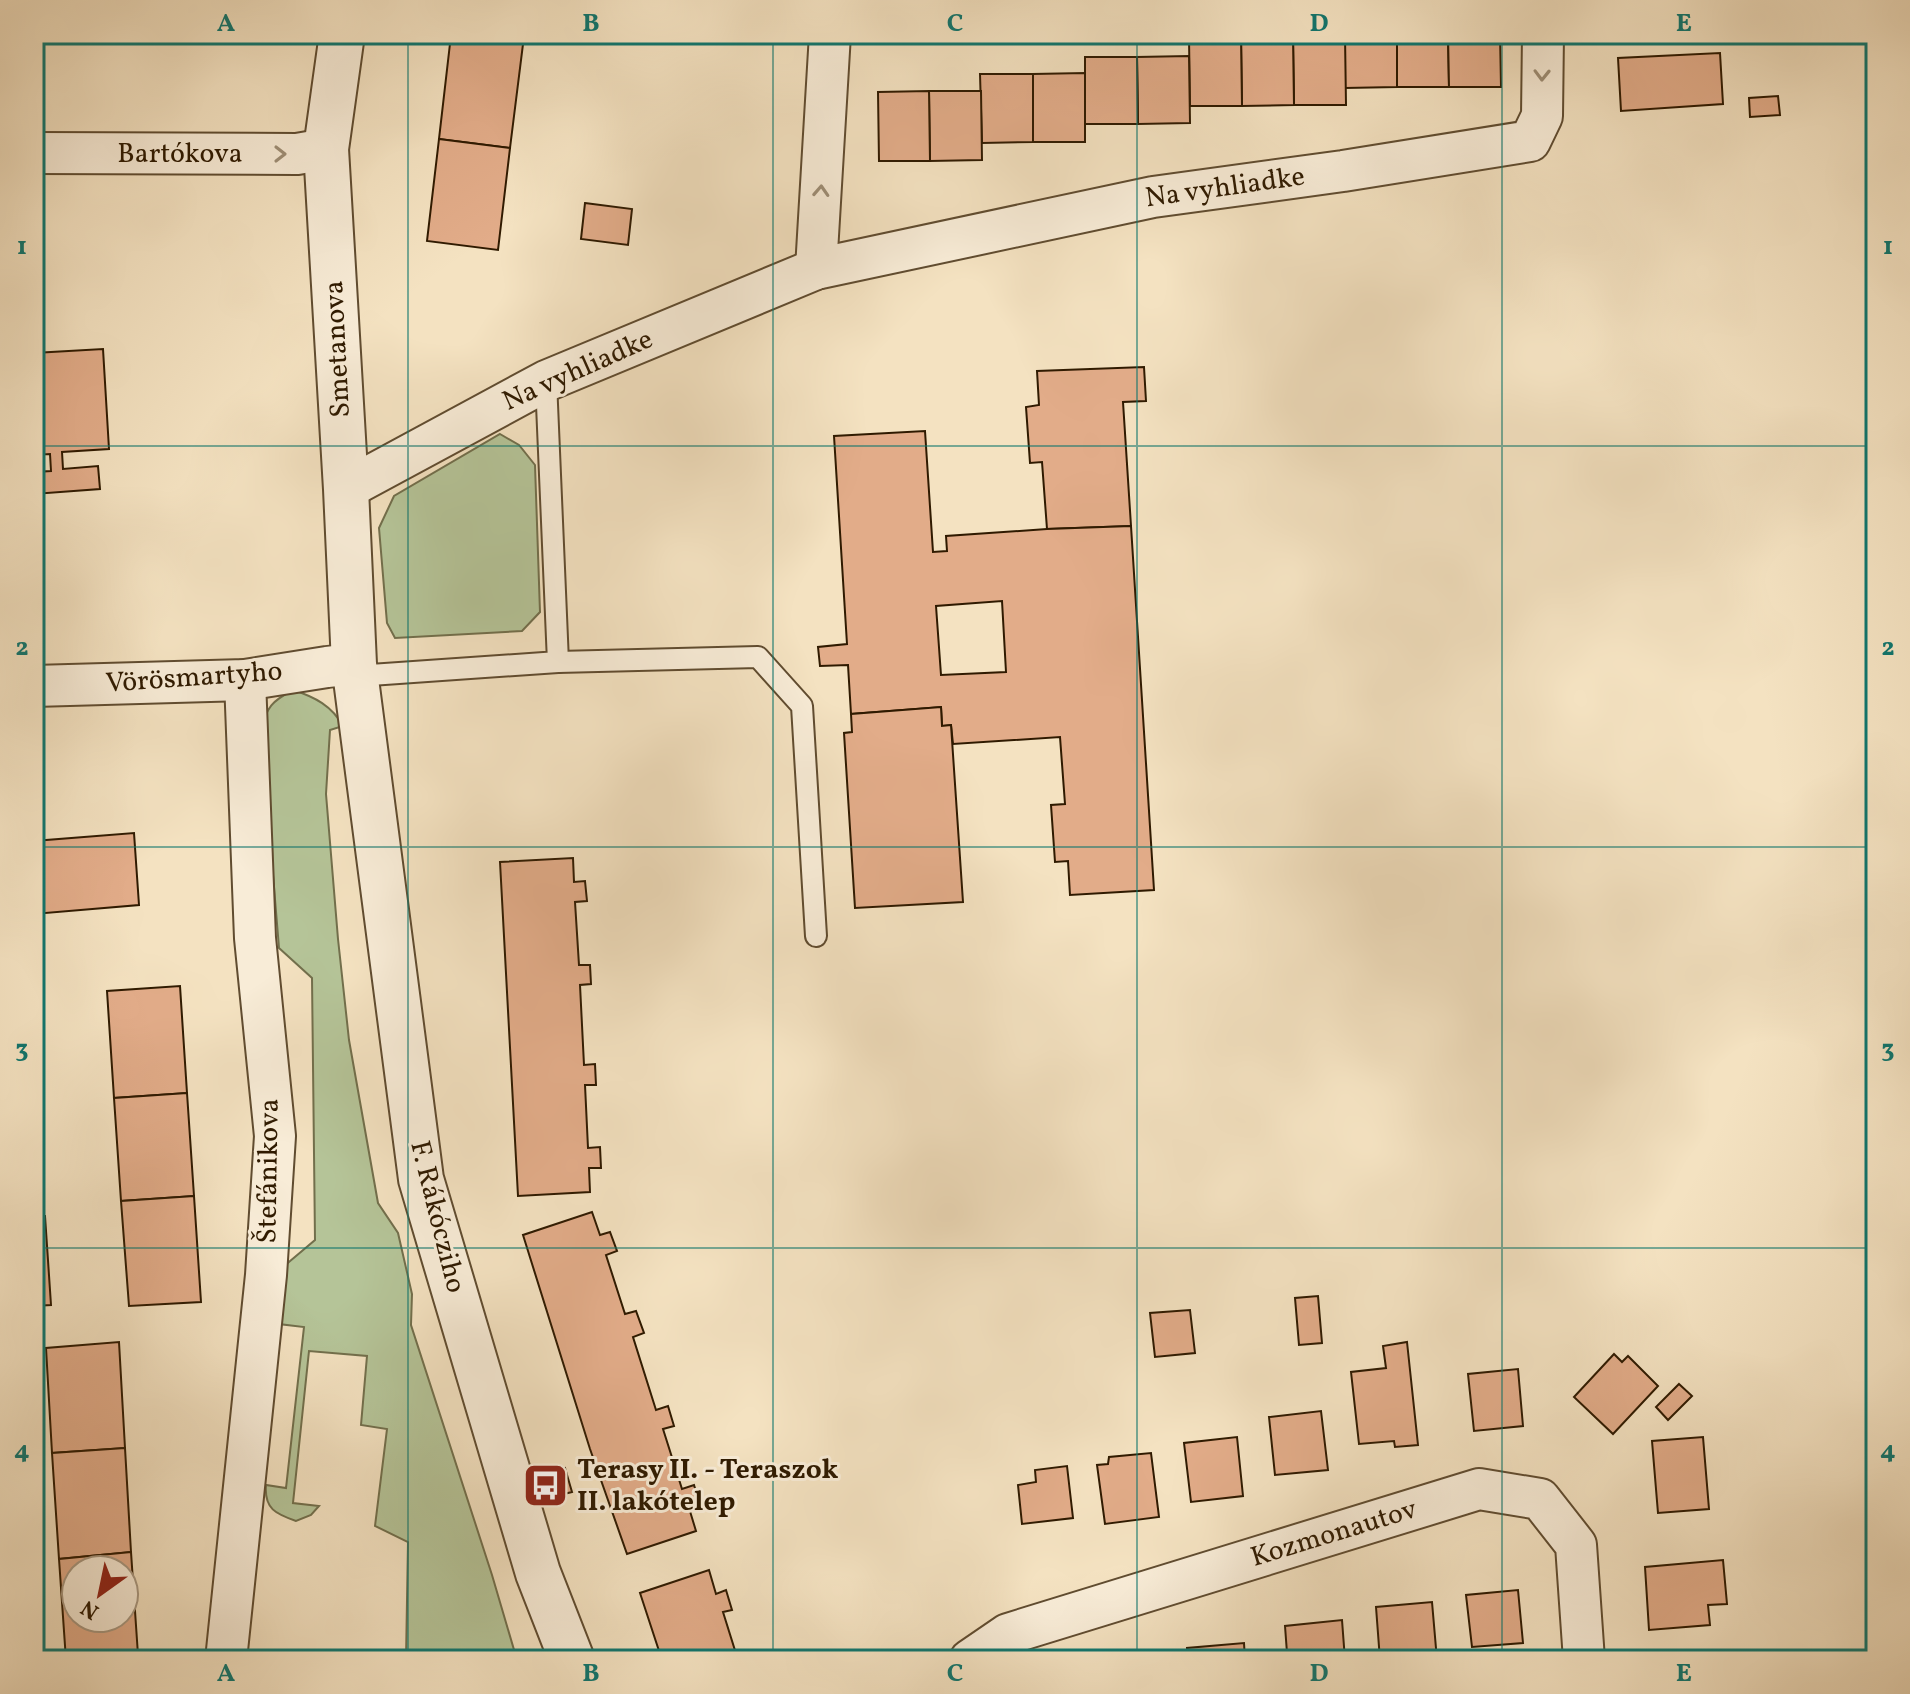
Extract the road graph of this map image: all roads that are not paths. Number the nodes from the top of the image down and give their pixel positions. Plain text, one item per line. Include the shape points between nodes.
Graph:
1 (342, 34) edge
2 (830, 34) edge
3 (1543, 34) edge
4 (326, 149) junction
5 (34, 153) edge
6 (816, 269) junction
7 (546, 381) junction
8 (346, 489) junction
9 (558, 662) junction
10 (355, 670) junction
11 (245, 680) junction
12 (34, 686) edge
13 (816, 936) dead end
14 (226, 1660) edge
15 (572, 1660) edge
16 (970, 1660) edge
17 (1584, 1660) edge

1 - 4 street, Smetanova
6 -> 2 street
3 -> 6 street, Na vyhliadke via 1542,116 1530,141 1153,197
5 -> 4 street, Bartókova via 297,154
4 - 8 street, Smetanova
6 - 7 street, Na vyhliadke
7 - 8 street, Na vyhliadke
7 - 9 lane
8 - 10 street, Smetanova
9 - 10 lane
9 - 13 lane via 758,657 802,706
10 - 11 street, Vörösmartyho via 327,667
10 - 15 street, F. Rákócziho via 421,1179 538,1573
11 - 12 street, Vörösmartyho
11 - 14 street, Štefánikova via 255,938 275,1136
16 - 17 street, Kozmonautov via 1008,1634 1479,1489 1540,1499 1576,1545

